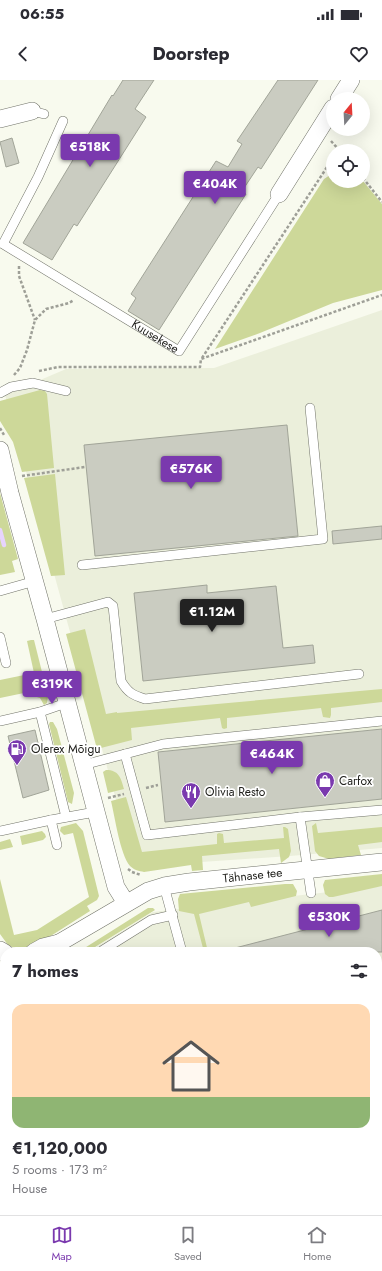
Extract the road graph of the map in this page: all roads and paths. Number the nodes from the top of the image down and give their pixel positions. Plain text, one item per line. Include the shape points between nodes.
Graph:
1 (351, 80) edge
2 (343, 92) edge
3 (38, 112) dead end
4 (0, 119) edge
5 (326, 119) edge
6 (63, 121) dead end
7 (326, 169) edge
8 (370, 187) edge
9 (279, 194) joint
10 (382, 202) edge
11 (19, 254) junction
12 (86, 294) junction
13 (35, 320) junction
14 (201, 359) dead end
15 (11, 378) dead end
16 (66, 391) dead end
17 (0, 393) edge
18 (310, 408) dead end
19 (0, 450) edge
20 (84, 467) dead end
21 (0, 476) edge
22 (19, 476) dead end
23 (10, 493) junction
24 (82, 565) dead end
25 (35, 581) junction
26 (0, 591) edge
27 (45, 619) junction
28 (0, 637) edge
29 (6, 663) dead end
30 (359, 674) dead end
31 (66, 704) junction
32 (40, 712) junction
33 (0, 721) edge
34 (382, 721) edge
35 (125, 754) junction
36 (83, 765) junction
37 (126, 793) dead end
38 (109, 797) dead end
39 (382, 810) edge
40 (95, 812) junction
41 (66, 817) junction
42 (300, 817) junction
43 (51, 820) junction
44 (0, 831) edge
45 (57, 845) dead end
46 (382, 862) edge
47 (124, 866) dead end
48 (308, 870) junction
49 (143, 875) dead end
50 (164, 886) junction
51 (312, 893) dead end
52 (126, 903) junction
53 (173, 915) junction
54 (61, 947) edge
55 (107, 947) edge
56 (181, 947) edge

1 - 2 street
3 - 4 street
5 - 9 street, Kuusekese
6 - 11 lane, Kuusekese via 38,176 2,244
7 - 14 path
8 - 10 path
9 - 12 lane, Kuusekese via 179,351
11 - 12 lane, Kuusekese
11 - 13 path via 19,276
12 - 13 path via 69,303 46,309
13 - 15 path via 20,368
16 - 17 lane via 33,383
18 - 24 lane via 323,539
19 - 23 street
20 - 22 path
21 - 23 street
23 - 25 street
25 - 26 lane
25 - 27 street
27 - 30 lane via 108,602 113,606 122,681 126,690 145,699
27 - 31 street
28 - 29 lane
31 - 32 lane
31 - 36 street
32 - 33 lane
32 - 41 lane
34 - 35 lane via 163,744
35 - 36 lane
35 - 42 lane via 147,835
36 - 40 street
37 - 38 path
39 - 42 lane
40 - 41 lane
40 - 52 street via 116,887
41 - 43 lane
42 - 48 lane
43 - 44 lane
43 - 45 lane
46 - 48 street, Tähnase tee
47 - 49 path
48 - 50 street, Tähnase tee
48 - 51 lane
50 - 52 street, Tähnase tee
50 - 53 lane
52 - 54 street, Tähnase tee
53 - 55 lane via 151,920
53 - 56 lane

